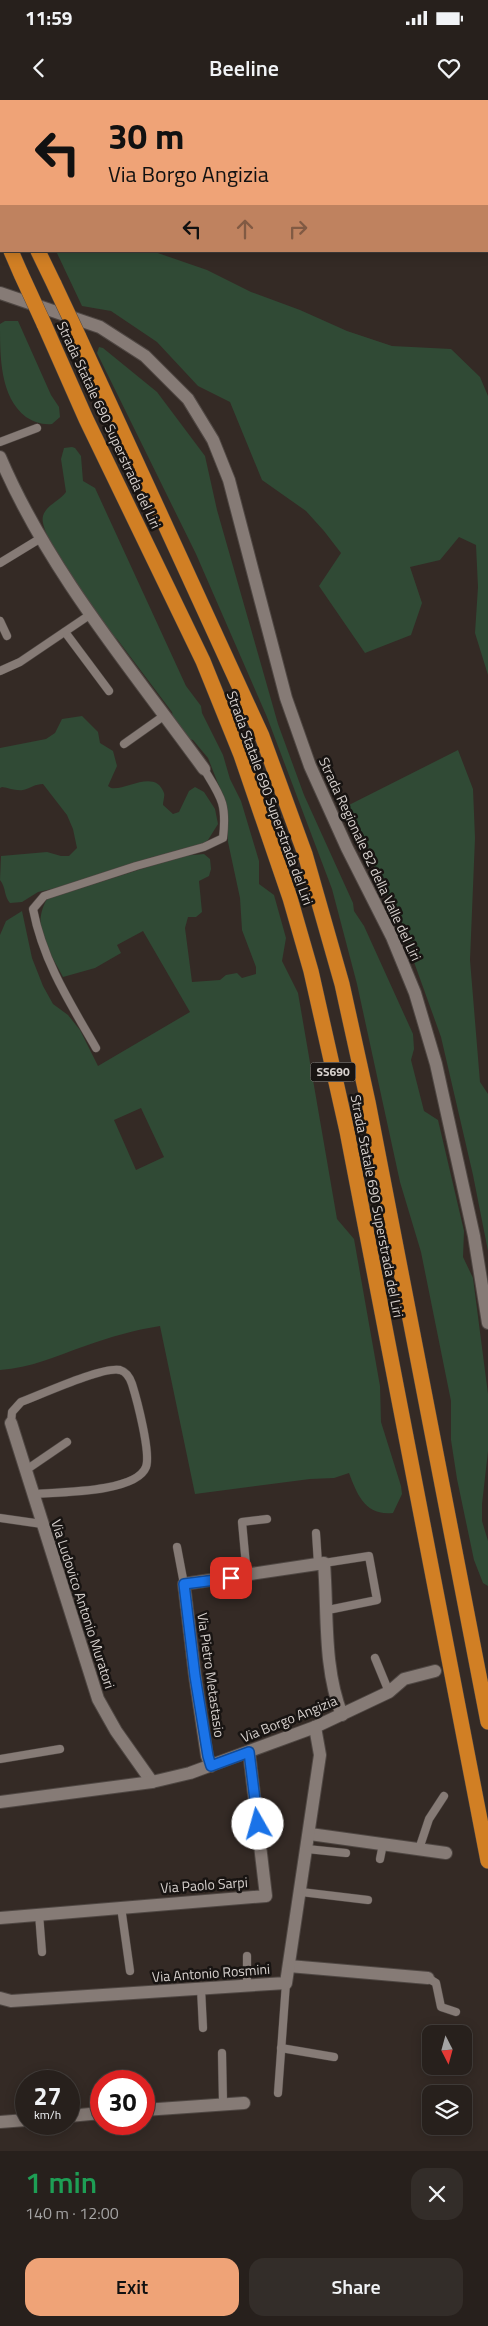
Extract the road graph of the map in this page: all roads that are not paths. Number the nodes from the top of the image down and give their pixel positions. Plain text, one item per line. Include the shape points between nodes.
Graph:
1 (11, 252) edge
2 (38, 252) edge
3 (0, 293) edge
4 (37, 428) dead end
5 (0, 442) edge
6 (0, 457) edge
7 (41, 538) junction
8 (0, 563) edge
9 (91, 614) junction
10 (0, 621) edge
11 (65, 632) junction
12 (7, 636) dead end
13 (0, 671) edge
14 (109, 691) dead end
15 (165, 714) junction
16 (124, 744) dead end
17 (204, 769) joint
18 (96, 1048) dead end
19 (488, 1323) edge
20 (11, 1423) joint
21 (67, 1442) dead end
22 (26, 1470) junction
23 (33, 1494) junction
24 (0, 1518) edge
25 (268, 1519) dead end
26 (42, 1524) junction
27 (316, 1533) dead end
28 (177, 1547) dead end
29 (321, 1563) junction
30 (247, 1576) junction
31 (184, 1584) junction
32 (328, 1610) junction
33 (375, 1658) dead end
34 (435, 1671) dead end
35 (390, 1692) junction
36 (342, 1715) junction
37 (488, 1722) edge
38 (315, 1727) junction
39 (60, 1749) dead end
40 (249, 1752) junction
41 (0, 1760) edge
42 (211, 1766) junction
43 (152, 1782) junction
44 (444, 1796) dead end
45 (0, 1802) edge
46 (310, 1834) junction
47 (383, 1844) junction
48 (307, 1849) junction
49 (419, 1849) junction
50 (346, 1853) dead end
51 (446, 1853) dead end
52 (380, 1859) dead end
53 (488, 1861) edge
54 (301, 1892) junction
55 (368, 1900) dead end
56 (121, 1907) junction
57 (39, 1914) junction
58 (0, 1918) edge
59 (42, 1952) dead end
60 (247, 1956) dead end
61 (289, 1966) junction
62 (130, 1971) dead end
63 (428, 1978) joint
64 (286, 1983) junction
65 (247, 1986) junction
66 (201, 1989) junction
67 (0, 1998) edge
68 (456, 2012) dead end
69 (203, 2028) dead end
70 (282, 2048) junction
71 (222, 2053) dead end
72 (334, 2057) dead end
73 (278, 2093) dead end
74 (223, 2103) junction
75 (244, 2103) dead end
76 (155, 2109) edge
77 (15, 2121) edge
78 (0, 2122) edge

1 - 53 highway, Strada Statale 690 Superstrada del Liri / SS690, bridge via 86,419 203,661 241,755 290,898 311,971 347,1131
2 - 37 highway, Strada Statale 690 Superstrada del Liri / SS690, bridge via 262,736 305,854 342,984 368,1102
3 - 19 street, Strada Regionale 82 della Valle del Liri via 100,327 145,356 188,399 213,440 229,480 286,698 310,766 415,993 436,1064 474,1236
4 - 5 lane
6 - 7 street via 18,499
7 - 8 lane
7 - 9 street via 59,570
9 - 11 lane
9 - 15 street
10 - 12 lane
11 - 13 lane via 20,662
11 - 14 lane
15 - 16 lane
15 - 17 street
17 - 18 lane via 223,800 223,838 204,847 44,896 33,909 38,937 56,978
20 - 22 street, Via Ludovico Antonio Muratori
20 - 23 lane via 12,1412 21,1402 102,1371 121,1370 132,1384 146,1450 144,1472 114,1486
21 - 22 lane
22 - 23 street, Via Ludovico Antonio Muratori
23 - 26 street, Via Ludovico Antonio Muratori
24 - 26 lane
25 - 30 lane via 242,1522
26 - 43 street, Via Ludovico Antonio Muratori via 98,1699
27 - 29 lane
28 - 31 lane
29 - 30 street
29 - 32 street
29 - 32 lane via 370,1556 377,1600
30 - 31 street
31 - 42 street, Via Pietro Metastasio via 195,1676
32 - 36 street via 331,1671 335,1698
33 - 35 lane
34 - 35 street, Via Borgo Angizia via 404,1679
35 - 36 street, Via Borgo Angizia
36 - 38 street, Via Borgo Angizia
38 - 40 street, Via Borgo Angizia
38 - 46 street, Via Antonio Rosmini via 320,1755
39 - 41 lane
40 - 42 street, Via Borgo Angizia
40 - 56 street, Via Paolo Sarpi via 266,1896
42 - 43 street, Via Borgo Angizia
43 - 45 street, Via Borgo Angizia
44 - 49 lane via 429,1819
46 - 47 street
46 - 48 street, Via Antonio Rosmini
47 - 49 street
47 - 52 lane
48 - 50 lane
48 - 54 street, Via Antonio Rosmini
49 - 51 street
54 - 55 lane
54 - 61 street, Via Antonio Rosmini
56 - 57 street, Via Paolo Sarpi
56 - 62 lane
57 - 58 street, Via Paolo Sarpi
57 - 59 lane
60 - 65 lane
61 - 63 street
61 - 64 street, Via Antonio Rosmini
63 - 68 lane via 436,1983 441,2006
64 - 65 street, Via Antonio Rosmini
64 - 70 lane
65 - 66 street, Via Antonio Rosmini
66 - 67 street, Via Antonio Rosmini via 11,2001
66 - 69 lane
70 - 72 lane
70 - 73 lane
71 - 74 lane
74 - 75 street
74 - 76 street
77 - 78 street

